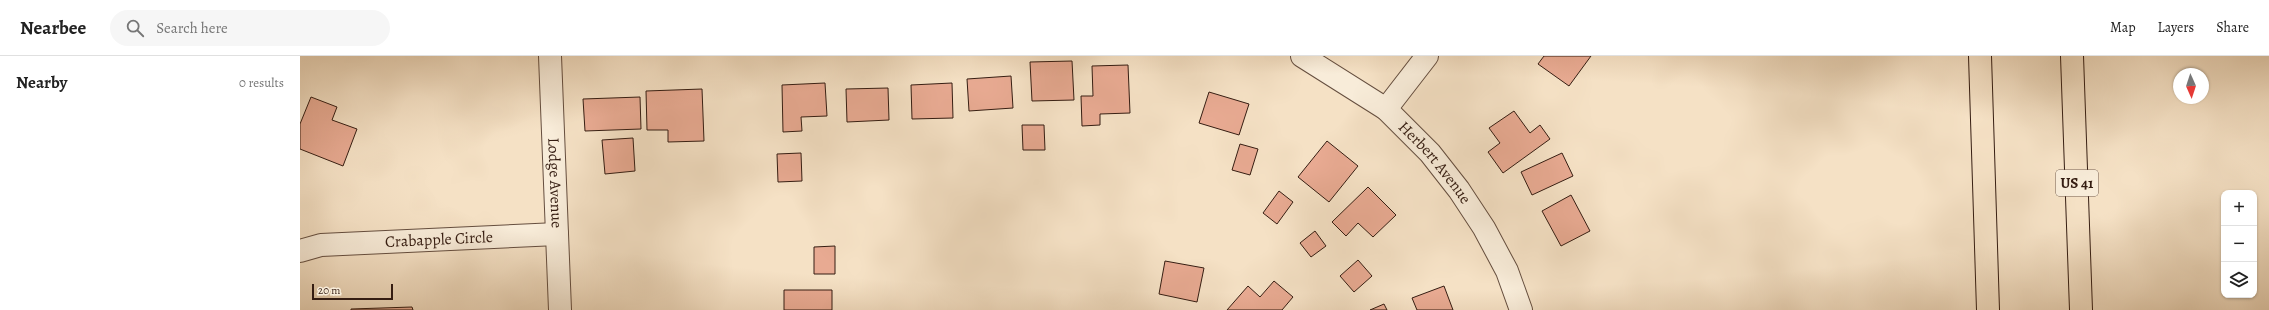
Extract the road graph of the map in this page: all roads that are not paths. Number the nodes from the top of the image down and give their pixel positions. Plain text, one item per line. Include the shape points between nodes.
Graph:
1 (550, 56) edge
2 (1302, 56) edge
3 (1427, 56) edge
4 (1979, 56) edge
5 (2072, 56) edge
6 (1386, 109) junction
7 (557, 234) junction
8 (300, 237) edge
9 (321, 245) junction
10 (300, 251) edge
11 (560, 310) edge
12 (1521, 310) edge
13 (1988, 310) edge
14 (2081, 310) edge

1 - 7 street, Lodge Avenue
2 - 6 street, Herbert Avenue
3 - 6 street
4 - 13 highway
5 - 14 highway, US 41
6 - 12 street, Herbert Avenue via 1430,153 1459,190 1507,270
7 - 9 street, Crabapple Circle
7 - 11 street, Lodge Avenue
8 - 9 street, Crabapple Circle
9 - 10 street, Crabapple Circle

